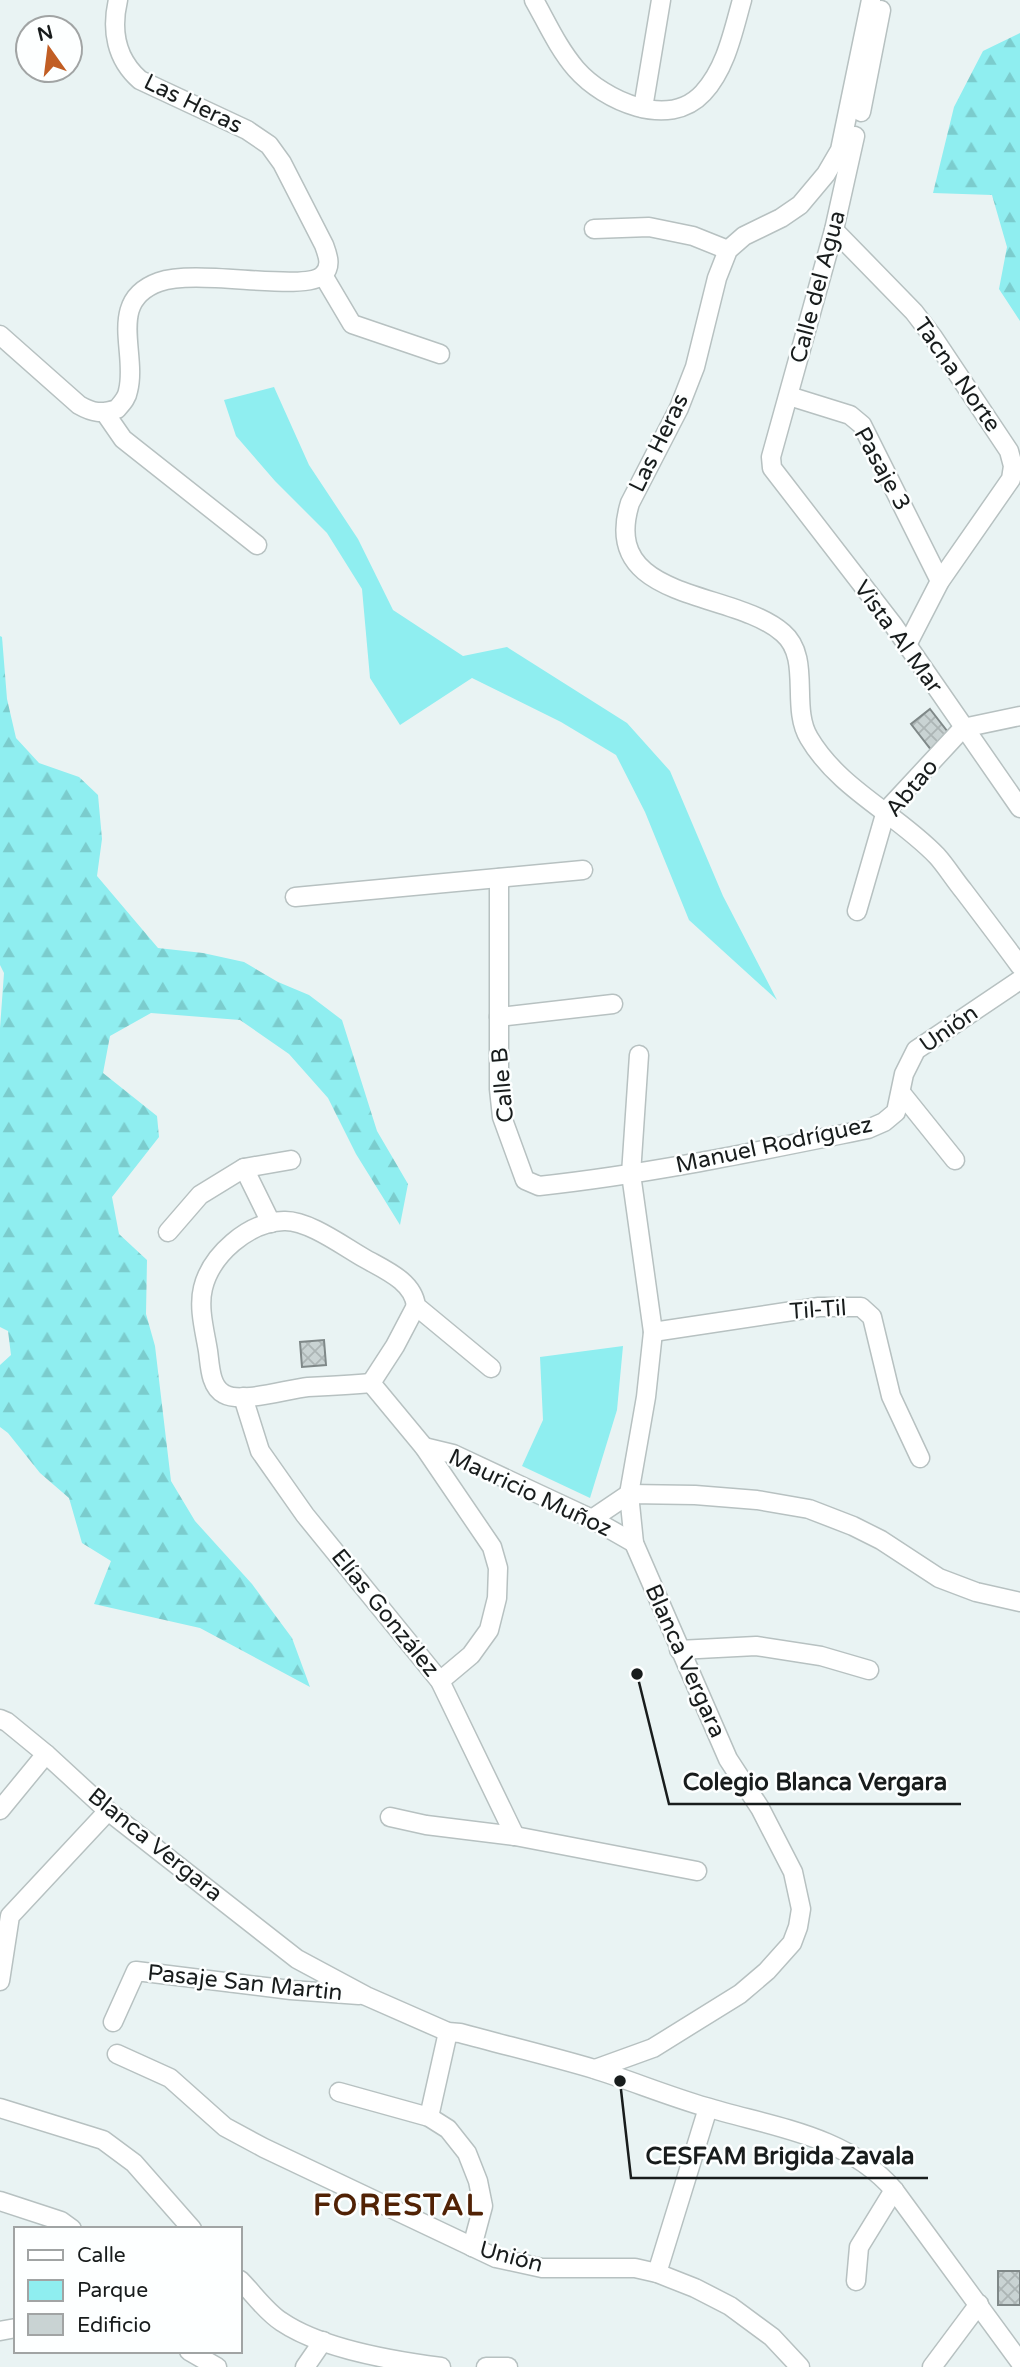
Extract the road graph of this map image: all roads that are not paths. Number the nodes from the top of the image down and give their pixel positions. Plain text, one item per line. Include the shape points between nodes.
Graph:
1 (118, 0) edge
2 (534, 0) edge
3 (661, 0) edge
4 (742, 0) edge
5 (876, 5) edge
6 (643, 108) junction
7 (855, 113) junction
8 (594, 229) dead end
9 (834, 230) junction
10 (728, 250) junction
11 (323, 275) junction
12 (0, 335) edge
13 (440, 354) dead end
14 (789, 396) junction
15 (105, 413) junction
16 (772, 468) joint
17 (257, 545) dead end
18 (940, 582) junction
19 (907, 645) junction
20 (1020, 716) edge
21 (963, 728) junction
22 (1020, 808) edge
23 (886, 811) junction
24 (583, 870) dead end
25 (499, 878) junction
26 (295, 897) dead end
27 (858, 911) dead end
28 (1020, 966) edge
29 (1020, 980) edge
30 (613, 1004) dead end
31 (499, 1017) junction
32 (639, 1055) dead end
33 (902, 1094) junction
34 (291, 1160) dead end
35 (955, 1160) dead end
36 (244, 1168) junction
37 (631, 1174) junction
38 (271, 1223) junction
39 (169, 1231) dead end
40 (416, 1306) junction
41 (653, 1332) junction
42 (491, 1368) dead end
43 (371, 1383) junction
44 (243, 1397) junction
45 (425, 1447) junction
46 (920, 1458) dead end
47 (629, 1494) junction
48 (592, 1519) junction
49 (634, 1543) junction
50 (1020, 1602) edge
51 (680, 1650) junction
52 (869, 1670) dead end
53 (440, 1681) junction
54 (2, 1722) edge
55 (46, 1754) junction
56 (0, 1810) edge
57 (108, 1811) junction
58 (390, 1817) dead end
59 (515, 1836) junction
60 (697, 1871) dead end
61 (0, 1981) edge
62 (366, 1996) junction
63 (113, 2022) dead end
64 (448, 2032) junction
65 (117, 2053) dead end
66 (595, 2069) junction
67 (339, 2092) dead end
68 (0, 2108) edge
69 (708, 2108) junction
70 (429, 2117) junction
71 (894, 2190) junction
72 (0, 2201) edge
73 (69, 2227) edge
74 (190, 2227) edge
75 (472, 2247) junction
76 (657, 2273) junction
77 (856, 2281) dead end
78 (242, 2282) edge
79 (979, 2304) junction
80 (323, 2341) junction
81 (192, 2353) edge
82 (1020, 2362) edge
83 (217, 2367) edge
84 (305, 2367) edge
85 (441, 2367) edge
86 (486, 2367) edge
87 (499, 2367) edge
88 (508, 2367) edge
89 (800, 2367) edge
90 (932, 2367) edge

1 - 11 street, Las Heras via 115,32 130,71 269,145 324,245 328,267
2 - 6 street via 576,69 592,84
3 - 6 street
4 - 6 street via 724,62 703,93 685,108 665,112
5 - 7 street
7 - 9 street, Calle del Agua
7 - 10 street via 840,150 812,192 781,218 744,236
8 - 10 street via 649,226 694,236
9 - 14 street, Calle del Agua
9 - 18 street, Tacna Norte via 914,312 1009,451 1011,479
10 - 23 street, Las Heras via 695,368 630,503 625,520 627,548 630,557 653,578 756,618 785,635 794,649 807,737 848,784
11 - 13 street via 352,324
11 - 15 street via 311,282 292,283 176,277 146,288 136,298 126,329 128,391 117,409
12 - 15 street via 79,405
14 - 16 street, Calle del Agua via 771,457
14 - 18 street, Pasaje 3 via 850,415 862,425
15 - 17 street via 123,439
16 - 19 street, Vista Al Mar
18 - 19 street, Tacna Norte
19 - 21 street, Vista Al Mar
20 - 21 street
21 - 22 street, Vista Al Mar
21 - 23 street, Abtao
23 - 27 street, Abtao
23 - 28 street, Las Heras via 937,856
24 - 25 street
25 - 26 street
25 - 31 street, Calle B
29 - 33 street, Unión via 916,1050 904,1074
30 - 31 street
31 - 37 street, Calle B via 502,1117 525,1180 539,1186
32 - 37 street, Blanca Vergara
33 - 35 street
33 - 37 street, Manuel Rodríguez via 896,1112 868,1129
34 - 36 street
36 - 38 street
36 - 39 street via 200,1195
37 - 41 street, Blanca Vergara
38 - 40 street via 285,1220 305,1225 383,1269 410,1287
38 - 44 street via 229,1245 202,1289 212,1378 226,1396
40 - 42 street
40 - 43 street
41 - 46 street, Til-Til via 818,1307 860,1307 872,1317 891,1396
41 - 47 street, Blanca Vergara
43 - 44 street
43 - 45 street
44 - 53 street, Elías González via 260,1451 305,1515
45 - 48 street, Mauricio Muñoz via 453,1454
45 - 53 street via 492,1547 498,1568 489,1630 471,1656
47 - 48 street
47 - 49 street, Blanca Vergara
47 - 50 street via 757,1500 809,1509 881,1540 939,1578
48 - 49 street, Mauricio Muñoz
49 - 51 street, Blanca Vergara
51 - 52 street via 756,1646 821,1656
51 - 66 street, Blanca Vergara via 728,1759 793,1872 800,1909 798,1927 792,1943 740,1994 653,2048
53 - 59 street, Elías González
54 - 55 street, Blanca Vergara
55 - 56 street
55 - 57 street, Blanca Vergara
57 - 61 street via 10,1916
57 - 62 street, Blanca Vergara via 298,1959
58 - 59 street
59 - 60 street
62 - 63 street, Pasaje San Martin via 136,1971
62 - 64 street, Blanca Vergara
64 - 66 street, Blanca Vergara
64 - 70 street
65 - 75 street, Unión via 170,2078 225,2127
66 - 69 street
67 - 70 street
68 - 74 street via 103,2140 134,2163
69 - 71 street via 842,2148 881,2174
69 - 76 street
70 - 75 street via 448,2129 467,2153 478,2181 483,2206
71 - 77 street via 859,2246
71 - 79 street
72 - 73 street
75 - 76 street, Unión via 496,2258 542,2268 624,2266
76 - 89 street, Unión via 730,2306 772,2337
78 - 80 street via 281,2322
79 - 82 street
79 - 90 street
80 - 84 street
80 - 85 street via 390,2360
81 - 83 street
86 - 87 street
87 - 88 street

